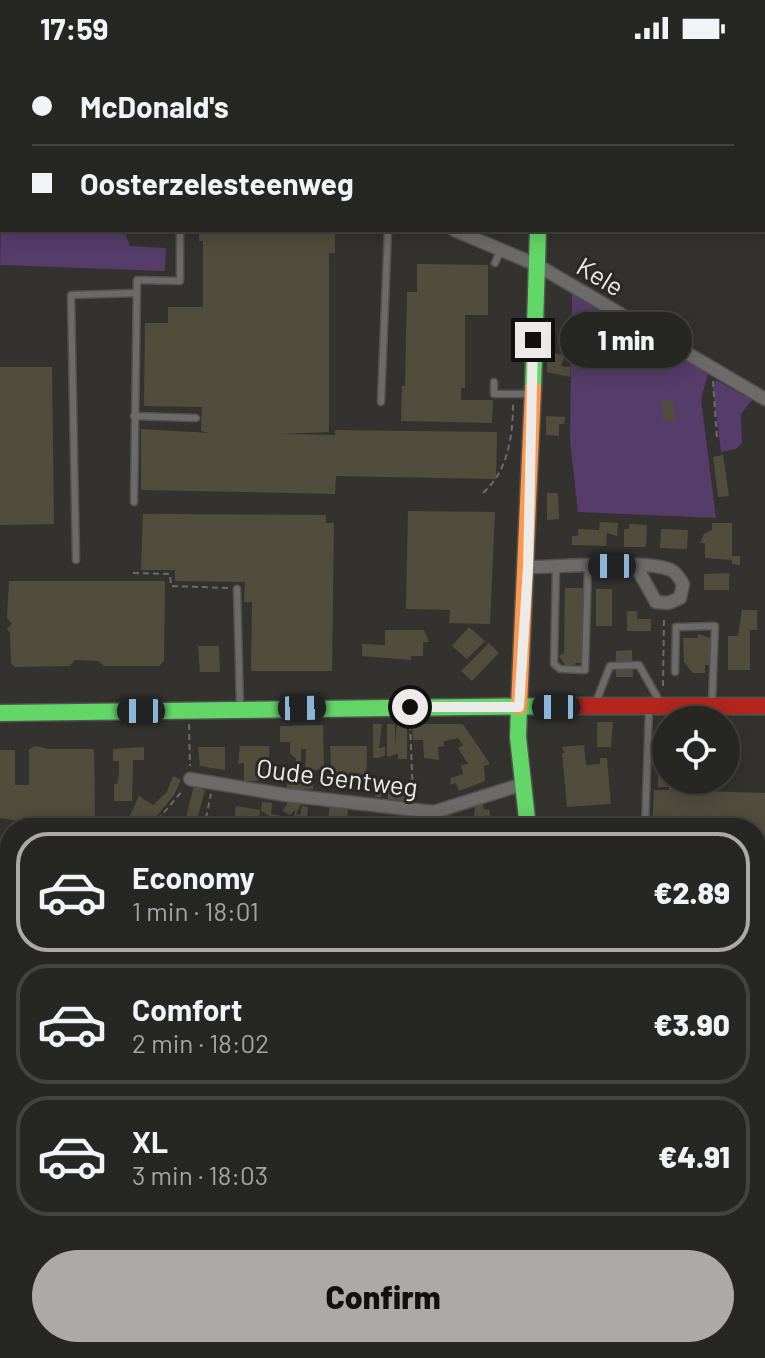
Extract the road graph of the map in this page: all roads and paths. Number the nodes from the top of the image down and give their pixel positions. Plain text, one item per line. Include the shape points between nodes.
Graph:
1 (180, 232) edge
2 (388, 232) edge
3 (459, 232) edge
4 (538, 232) edge
5 (501, 249) junction
6 (495, 263) dead end
7 (537, 265) junction
8 (136, 293) junction
9 (715, 372) junction
10 (494, 382) dead end
11 (513, 394) junction
12 (532, 394) junction
13 (765, 399) edge
14 (381, 402) dead end
15 (134, 416) junction
16 (196, 418) dead end
17 (717, 439) dead end
18 (483, 493) dead end
19 (134, 502) dead end
20 (76, 560) dead end
21 (636, 566) junction
22 (528, 567) junction
23 (556, 567) junction
24 (588, 567) junction
25 (133, 573) dead end
26 (237, 589) joint
27 (664, 603) junction
28 (675, 672) dead end
29 (656, 706) edge
30 (656, 706) edge
31 (712, 706) edge
32 (740, 706) edge
33 (765, 706) edge
34 (410, 707) junction
35 (519, 707) junction
36 (594, 707) junction
37 (652, 707) edge
38 (240, 710) junction
39 (189, 711) junction
40 (0, 713) edge
41 (652, 751) edge
42 (190, 779) junction
43 (213, 784) junction
44 (523, 784) junction
45 (413, 811) junction
46 (159, 818) edge
47 (206, 818) edge
48 (527, 818) edge
49 (646, 818) edge

1 - 8 lane via 180,281 137,280
2 - 14 lane
3 - 5 street, Kele
4 - 7 main road
5 - 6 lane
5 - 7 street, Kele
7 - 9 street, Kele
7 - 12 main road
8 - 15 lane
8 - 20 lane via 71,295
9 - 13 street, Kele
9 - 17 path
10 - 11 lane via 494,394
11 - 12 lane
11 - 18 path via 511,442 497,481
12 - 22 main road
15 - 16 lane
15 - 19 lane
21 - 24 street
21 - 27 street via 649,594
21 - 27 street via 675,572 683,584 680,598
22 - 23 street
22 - 35 main road
23 - 24 street
23 - 24 lane via 554,664 585,670
25 - 26 path via 170,574 171,586
26 - 38 lane
27 - 29 path
28 - 31 lane via 676,627 715,626
30 - 36 lane via 639,665 610,666
32 - 33 main road
34 - 35 main road
34 - 38 main road
34 - 45 path
35 - 36 main road
35 - 44 main road
36 - 37 main road
38 - 39 main road
39 - 40 main road
39 - 42 path
41 - 49 lane
42 - 43 street, Oude Gentweg
42 - 46 path
43 - 45 street, Oude Gentweg
43 - 47 path
44 - 45 street, Oude Gentweg via 434,812
44 - 48 main road

